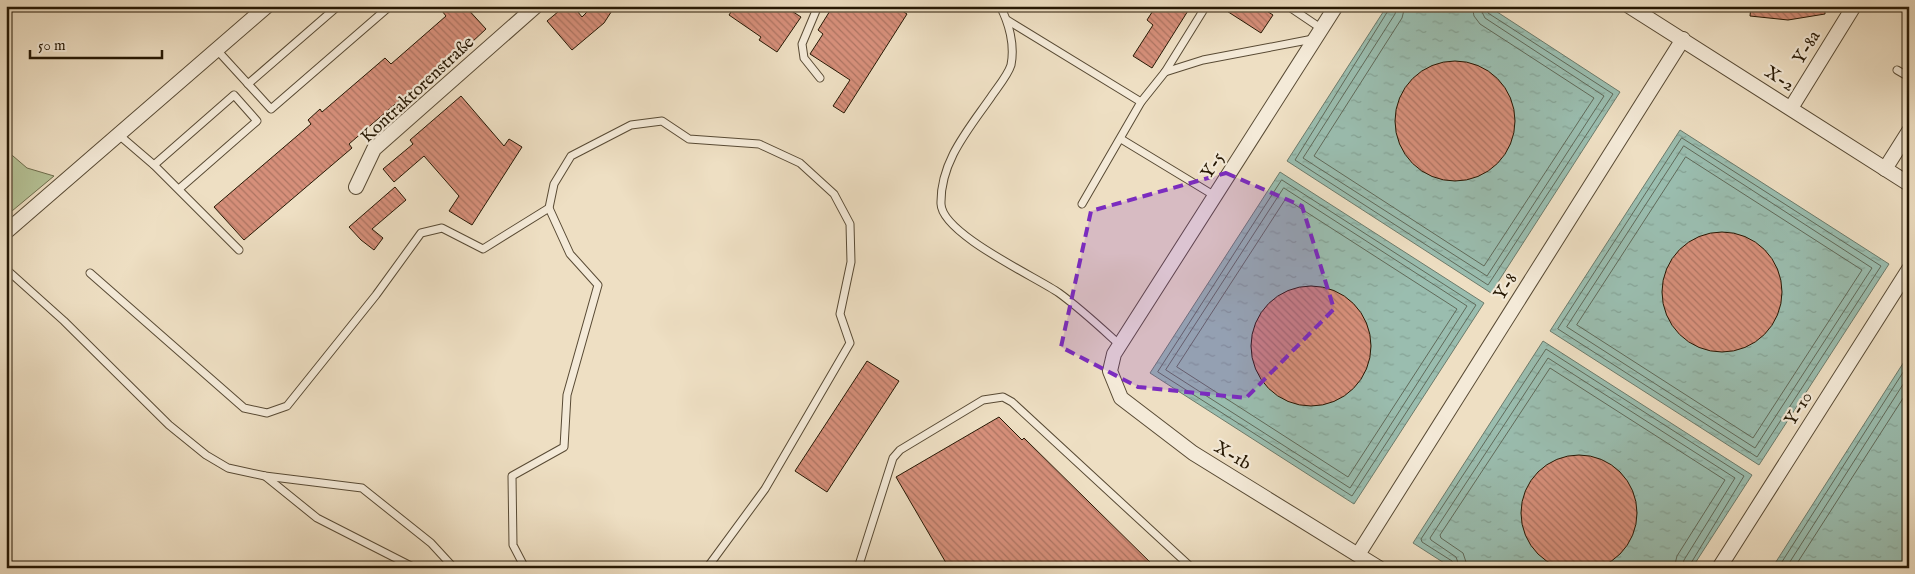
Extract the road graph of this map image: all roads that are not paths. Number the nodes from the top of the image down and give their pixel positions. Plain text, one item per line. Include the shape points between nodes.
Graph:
1 (267, 6) edge
2 (338, 6) edge
3 (390, 6) edge
4 (536, 6) edge
5 (818, 6) edge
6 (1000, 6) edge
7 (1206, 6) edge
8 (1288, 6) edge
9 (1336, 6) edge
10 (1629, 6) edge
11 (1854, 6) edge
12 (1007, 20) junction
13 (1319, 34) junction
14 (1683, 39) junction
15 (217, 50) junction
16 (1897, 70) dead end
17 (1165, 72) junction
18 (1909, 77) edge
19 (820, 78) dead end
20 (248, 84) junction
21 (1141, 102) junction
22 (1791, 108) junction
23 (1909, 131) edge
24 (119, 135) junction
25 (1121, 139) junction
26 (154, 165) junction
27 (1885, 168) junction
28 (1909, 184) edge
29 (356, 186) dead end
30 (179, 189) junction
31 (1215, 196) junction
32 (1082, 204) dead end
33 (549, 208) junction
34 (6, 232) edge
35 (240, 250) dead end
36 (1909, 268) edge
37 (6, 269) edge
38 (90, 273) dead end
39 (1120, 345) junction
40 (265, 476) junction
41 (1359, 554) junction
42 (415, 568) edge
43 (454, 568) edge
44 (525, 568) edge
45 (707, 568) edge
46 (858, 568) edge
47 (1192, 568) edge
48 (1380, 568) edge
49 (1720, 568) edge

1 - 15 street
2 - 20 lane
3 - 20 lane via 271,109
4 - 29 street, Kontraktorenstraße via 374,149
5 - 19 lane via 802,44 804,58
6 - 12 lane
7 - 17 lane
8 - 13 lane
9 - 13 street, Y-5
10 - 14 street, X-2
11 - 22 street, Y-8a
12 - 21 lane
12 - 39 lane via 1011,42 1010,66 947,166 940,190 941,208 968,238 1058,292
13 - 17 lane
13 - 31 street, Y-5
14 - 22 street, X-2
14 - 41 street, Y-8
15 - 20 lane
15 - 24 street
16 - 18 lane
17 - 21 lane
21 - 25 lane
22 - 27 street, X-2
23 - 27 street
24 - 26 lane
24 - 34 street
25 - 31 lane
25 - 32 lane
26 - 30 lane
26 - 30 lane via 234,95 257,121
27 - 28 street, X-2
30 - 35 lane
31 - 39 street, Y-5
33 - 38 lane via 483,249 442,228 421,233 376,296 287,406 267,413 244,408
33 - 44 lane via 570,254 598,286 567,395 564,448 512,476 513,545
33 - 45 lane via 554,184 571,156 631,125 662,121 689,139 759,144 800,163 834,194 850,224 851,262 840,314 850,343 765,489
36 - 49 street, Y-10
37 - 40 lane via 64,320 169,425 206,455 228,468
39 - 41 street, X-1b via 1114,354 1110,372 1121,398 1193,453
40 - 42 lane via 318,518
40 - 43 lane via 362,488 430,543
41 - 48 street, X-1b
46 - 47 lane via 893,458 900,450 983,400 1003,397

